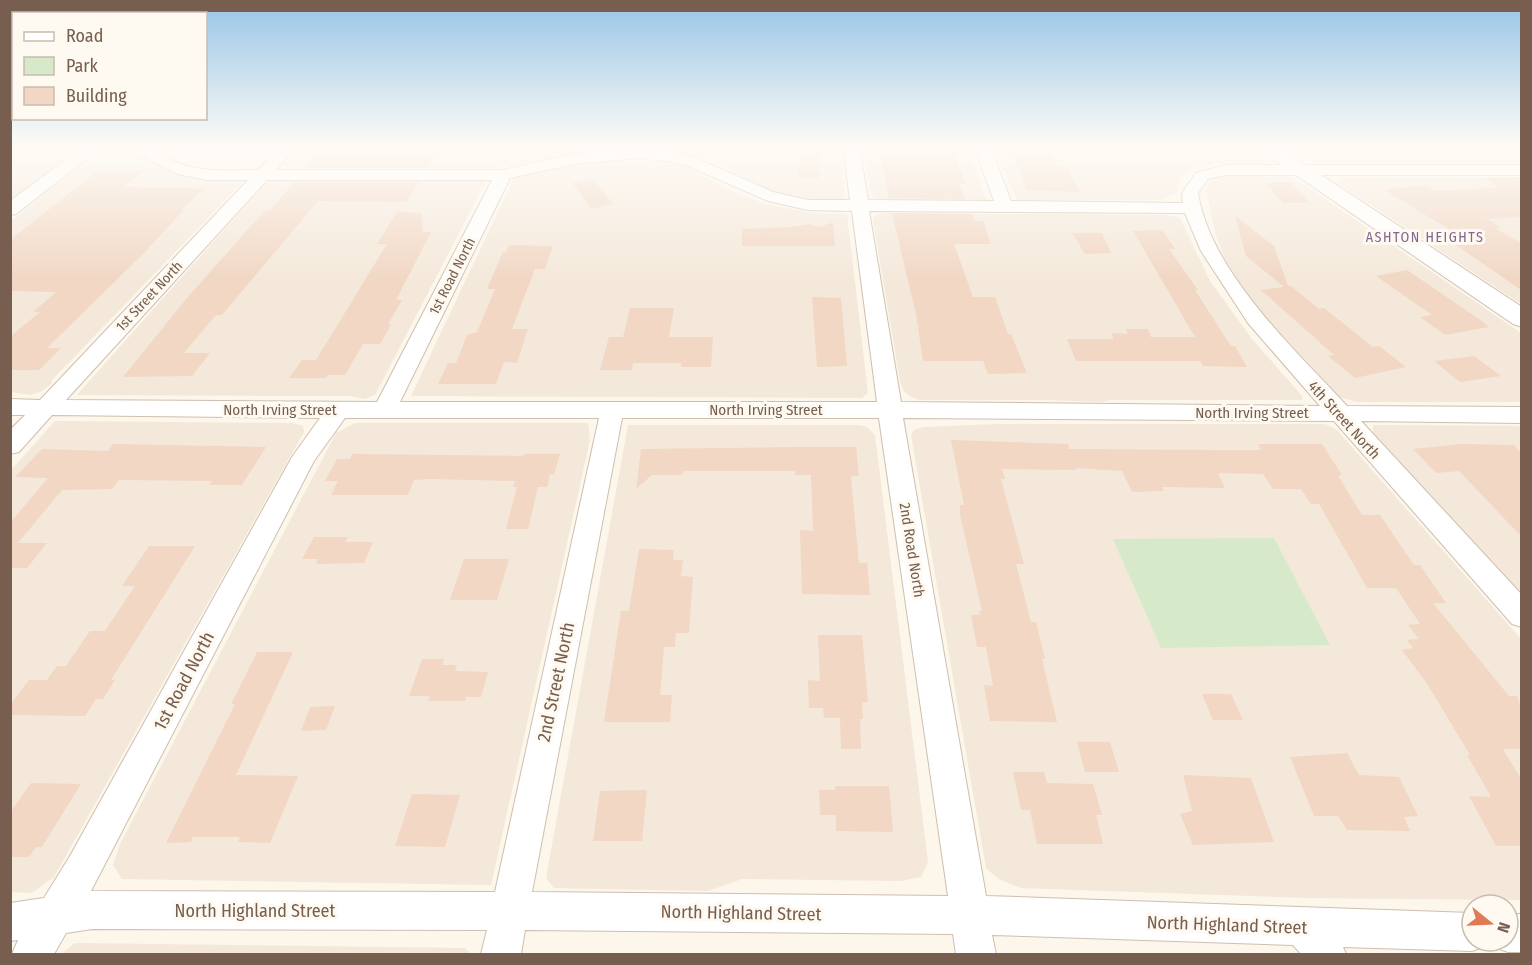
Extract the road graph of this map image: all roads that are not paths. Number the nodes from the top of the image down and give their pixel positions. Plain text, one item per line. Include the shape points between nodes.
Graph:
1 (35, 191) edge
2 (247, 191) edge
3 (494, 191) edge
4 (761, 191) edge
5 (858, 191) edge
6 (999, 191) edge
7 (1191, 191) edge
8 (1331, 191) edge
9 (861, 207) junction
10 (1003, 207) junction
11 (1192, 208) junction
12 (10, 210) edge
13 (1521, 319) edge
14 (10, 407) edge
15 (45, 408) junction
16 (338, 410) junction
17 (385, 410) junction
18 (612, 410) junction
19 (891, 410) junction
20 (1338, 413) junction
21 (1521, 415) edge
22 (10, 446) edge
23 (1521, 615) edge
24 (510, 911) junction
25 (56, 915) junction
26 (970, 915) junction
27 (10, 922) edge
28 (1460, 933) edge
29 (1315, 941) edge
30 (32, 954) edge
31 (501, 954) edge
32 (976, 954) edge

1 - 12 street
2 - 15 street, 1st Street North
3 - 17 street, 1st Road North
4 - 9 street via 808,205
5 - 9 street, 2nd Road North
6 - 10 street
7 - 11 street
8 - 13 street
9 - 10 street
9 - 19 street, 2nd Road North
10 - 11 street
11 - 20 street, 4th Street North via 1210,251 1255,319
14 - 15 street, North Irving Street
15 - 16 street, North Irving Street
15 - 22 street, 1st Street North
16 - 17 street, North Irving Street
16 - 25 street, 1st Road North via 304,457
17 - 18 street, North Irving Street
18 - 19 street, North Irving Street
18 - 24 street, 2nd Street North
19 - 20 street, North Irving Street
19 - 26 street, 2nd Road North
20 - 21 street, North Irving Street
20 - 23 street, 4th Street North
24 - 25 street, North Highland Street via 92,910
24 - 26 street, North Highland Street
24 - 31 street, 2nd Street North
25 - 27 street, North Highland Street
25 - 30 street, 1st Road North
26 - 29 street, North Highland Street
26 - 32 street, 2nd Road North
28 - 29 street, North Highland Street

